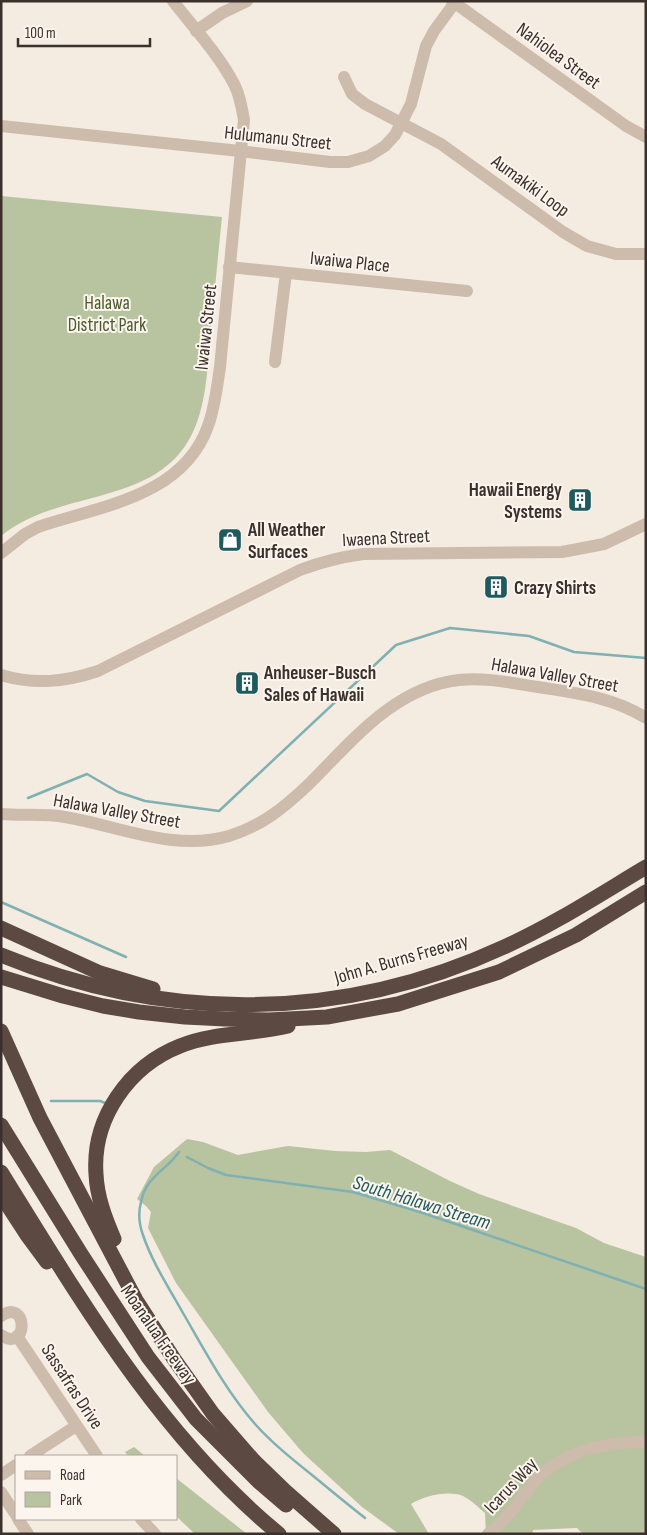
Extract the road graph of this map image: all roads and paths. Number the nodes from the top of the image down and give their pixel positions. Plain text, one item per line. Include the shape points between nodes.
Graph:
1 (174, 1) edge
2 (247, 1) edge
3 (454, 2) edge
4 (196, 31) junction
5 (344, 78) dead end
6 (401, 123) junction
7 (1, 126) edge
8 (646, 137) edge
9 (240, 151) junction
10 (646, 254) edge
11 (229, 267) junction
12 (286, 273) junction
13 (467, 291) dead end
14 (275, 362) dead end
15 (646, 524) edge
16 (1, 553) edge
17 (1, 675) edge
18 (646, 718) edge
19 (1, 814) edge
20 (646, 867) edge
21 (646, 892) edge
22 (1, 928) edge
23 (1, 955) edge
24 (1, 977) edge
25 (238, 1005) junction
26 (327, 1017) junction
27 (1, 1031) edge
28 (1, 1124) edge
29 (1, 1172) edge
30 (1, 1195) edge
31 (2, 1315) edge
32 (1, 1335) edge
33 (17, 1336) junction
34 (118, 1354) junction
35 (214, 1414) junction
36 (76, 1426) junction
37 (646, 1442) edge
38 (32, 1455) edge
39 (96, 1455) edge
40 (15, 1466) edge
41 (1, 1475) edge
42 (1, 1492) edge
43 (15, 1513) edge
44 (19, 1520) edge
45 (142, 1520) edge
46 (28, 1534) edge
47 (155, 1534) edge
48 (279, 1534) edge
49 (323, 1534) edge
50 (334, 1534) edge
51 (488, 1534) edge

1 - 4 street, Iwaiwa Street
2 - 4 street
3 - 6 street, Hulumanu Street via 426,46 411,104
3 - 8 street, Nahiolea Street via 626,126
4 - 9 street, Iwaiwa Street via 236,87 244,120
5 - 6 street, Aumakiki Loop via 352,94
6 - 9 street, Hulumanu Street via 385,146 369,156 348,162
6 - 10 street, Aumakiki Loop via 442,144 587,246 616,254
7 - 9 street, Hulumanu Street
9 - 11 street, Iwaiwa Street
11 - 12 street, Iwaiwa Place
11 - 16 street, Iwaiwa Street via 215,403 208,428 186,463 167,480 138,495 38,527
12 - 13 street, Iwaiwa Place
12 - 14 street
15 - 17 street, Iwaena Street via 604,544 562,552 363,554 337,558 300,570 98,671 49,682 17,680
18 - 19 street, Halawa Valley Street via 601,698 500,681 458,680 417,692 395,704 369,724 280,810 259,824 230,836 202,841 174,840 62,816
20 - 25 highway, John A. Burns Freeway via 557,920 504,947 444,971 327,1000
21 - 26 highway, John A. Burns Freeway via 576,935 498,972 398,1004
22 - 25 highway via 110,976 155,990
23 - 25 highway, John A. Burns Freeway via 100,988
24 - 26 highway, John A. Burns Freeway via 63,996 139,1012 225,1019
26 - 35 highway via 179,1046 144,1067 126,1085 102,1127 96,1172 107,1223 154,1321
27 - 35 highway via 40,1118 136,1300 174,1360
28 - 49 highway, Moanalua Freeway via 148,1357 196,1418 258,1481
29 - 34 highway
30 - 34 highway via 27,1235
31 - 33 street, Sassafras Drive via 14,1313 21,1318 23,1326
32 - 33 street, Sassafras Drive
33 - 36 street, Sassafras Drive
34 - 48 highway via 197,1455
35 - 50 highway via 284,1491
36 - 38 street
36 - 39 street, Sassafras Drive
37 - 51 street, Icarus Way via 600,1446 566,1458 541,1474 502,1523
40 - 41 street
42 - 43 street
44 - 46 street
45 - 47 street

